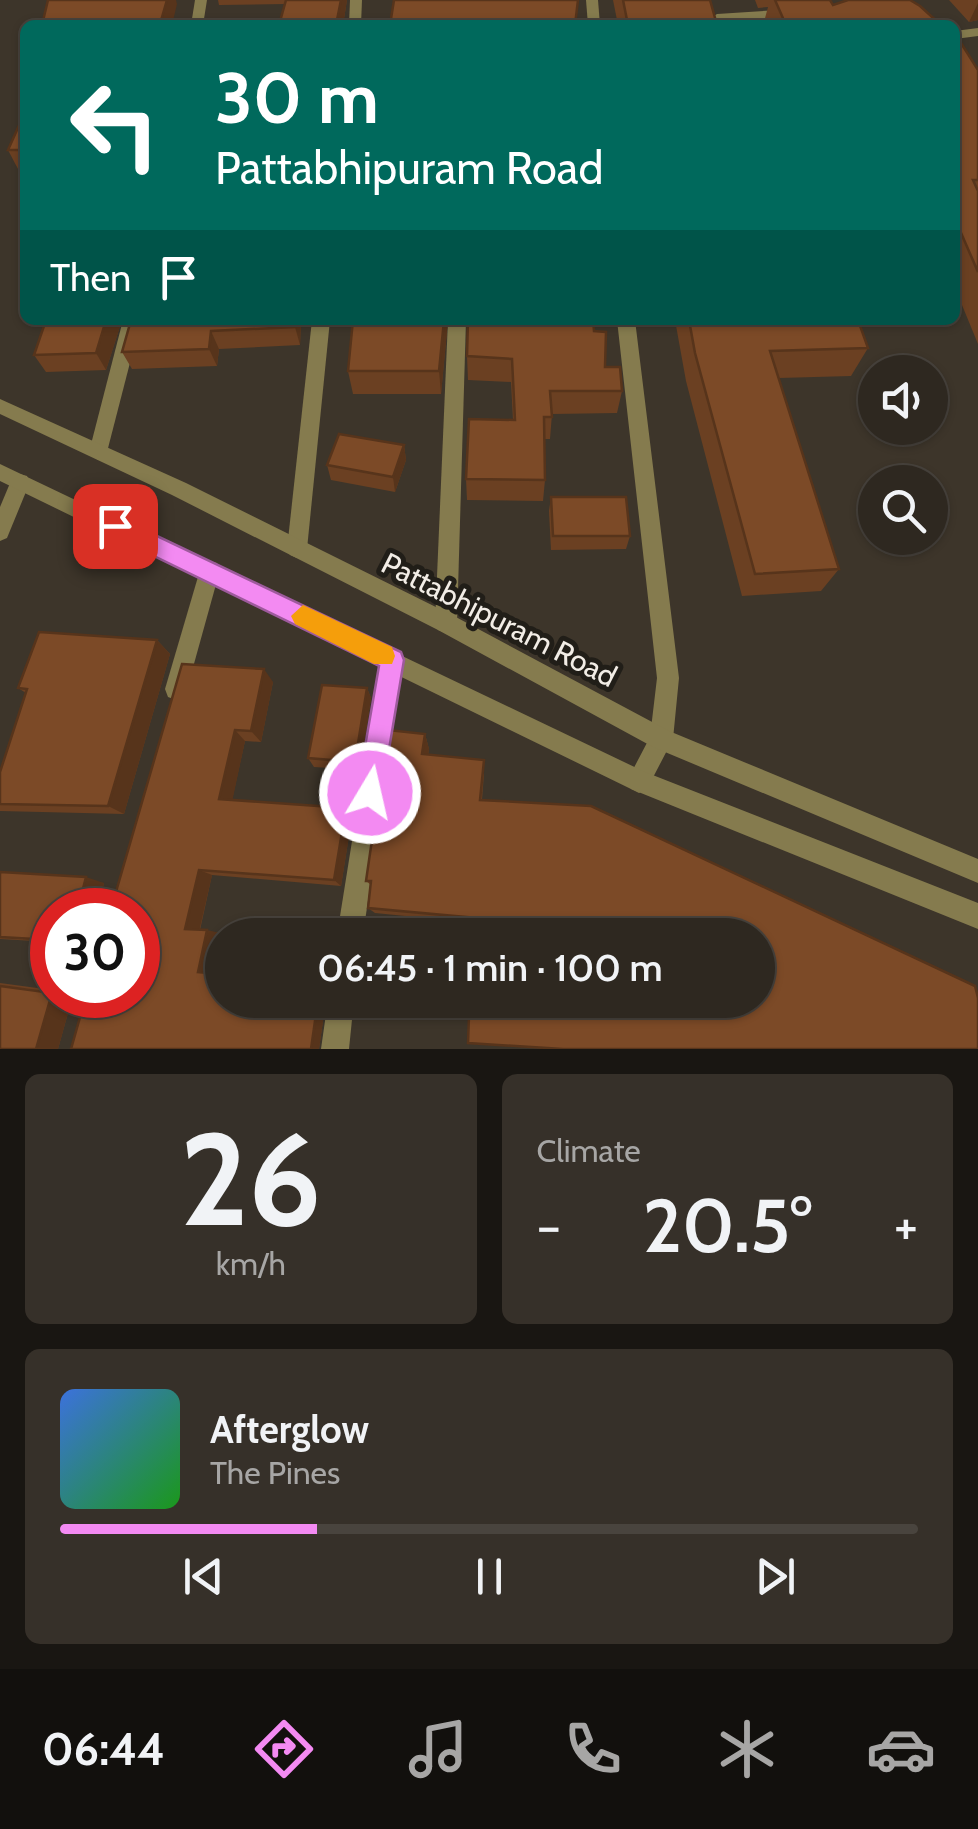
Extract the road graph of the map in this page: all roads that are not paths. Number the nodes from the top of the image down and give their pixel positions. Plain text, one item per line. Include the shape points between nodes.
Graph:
1 (810, 12) edge
2 (718, 20) edge
3 (131, 325) edge
4 (320, 325) edge
5 (457, 325) edge
6 (627, 325) edge
7 (0, 406) edge
8 (98, 452) junction
9 (10, 477) edge
10 (0, 532) edge
11 (296, 549) junction
12 (210, 570) junction
13 (446, 623) junction
14 (392, 660) junction
15 (167, 721) edge
16 (661, 739) junction
17 (639, 781) junction
18 (978, 872) edge
19 (978, 916) edge
20 (353, 918) edge
21 (339, 1018) edge
22 (335, 1049) edge

1 - 2 street
3 - 8 street
4 - 11 street
5 - 13 street
6 - 16 street via 668,678
7 - 8 street, Pattabhipuram Road
8 - 11 street, Pattabhipuram Road
9 - 10 street
9 - 12 street
11 - 13 street, Pattabhipuram Road
12 - 14 street
12 - 15 street
13 - 16 street, Pattabhipuram Road
14 - 17 street
14 - 20 street
16 - 17 street
16 - 18 street, Pattabhipuram Road
17 - 19 street
21 - 22 street

